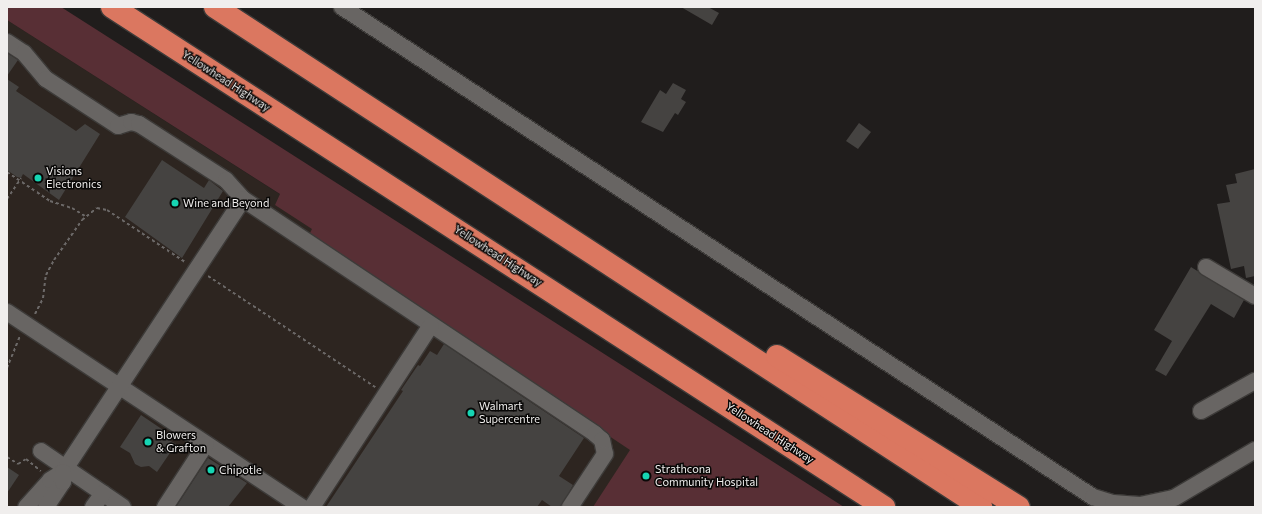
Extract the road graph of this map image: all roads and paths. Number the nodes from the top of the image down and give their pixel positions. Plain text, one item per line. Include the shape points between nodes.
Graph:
1 (112, 7) edge
2 (215, 7) edge
3 (342, 7) edge
4 (7, 42) edge
5 (7, 172) edge
6 (21, 178) dead end
7 (19, 180) junction
8 (506, 197) junction
9 (7, 199) edge
10 (244, 199) junction
11 (85, 216) junction
12 (1206, 267) dead end
13 (197, 269) junction
14 (1255, 296) edge
15 (7, 312) edge
16 (26, 325) junction
17 (431, 325) junction
18 (7, 368) edge
19 (1255, 381) edge
20 (120, 387) junction
21 (375, 387) dead end
22 (1201, 411) dead end
23 (206, 444) junction
24 (1255, 450) edge
25 (41, 451) dead end
26 (65, 470) junction
27 (103, 493) junction
28 (26, 507) edge
29 (46, 507) edge
30 (93, 507) edge
31 (123, 507) edge
32 (164, 507) edge
33 (302, 507) edge
34 (312, 507) edge
35 (570, 507) edge
36 (884, 507) edge
37 (981, 507) edge
38 (1019, 507) edge

1 - 36 highway, Yellowhead Highway
2 - 8 highway
3 - 24 street via 1093,497 1113,503 1140,505 1174,498
4 - 10 street via 24,53 46,79 118,126 131,122 139,124 226,180
5 - 7 path
6 - 7 path
7 - 9 path
7 - 11 path via 50,201 66,205
8 - 37 highway
8 - 38 highway via 601,246
10 - 13 street
10 - 17 street
11 - 13 path via 101,207
11 - 16 path via 46,275 40,308
12 - 14 street
13 - 20 street
13 - 21 path
15 - 16 street
16 - 18 path
16 - 20 street
17 - 34 street
17 - 35 street via 602,440 605,454
19 - 22 street
20 - 23 street
20 - 26 street
23 - 32 street
23 - 33 street
25 - 26 street
26 - 27 street
26 - 28 street via 50,480
26 - 29 street via 63,482
27 - 30 street
27 - 31 street

